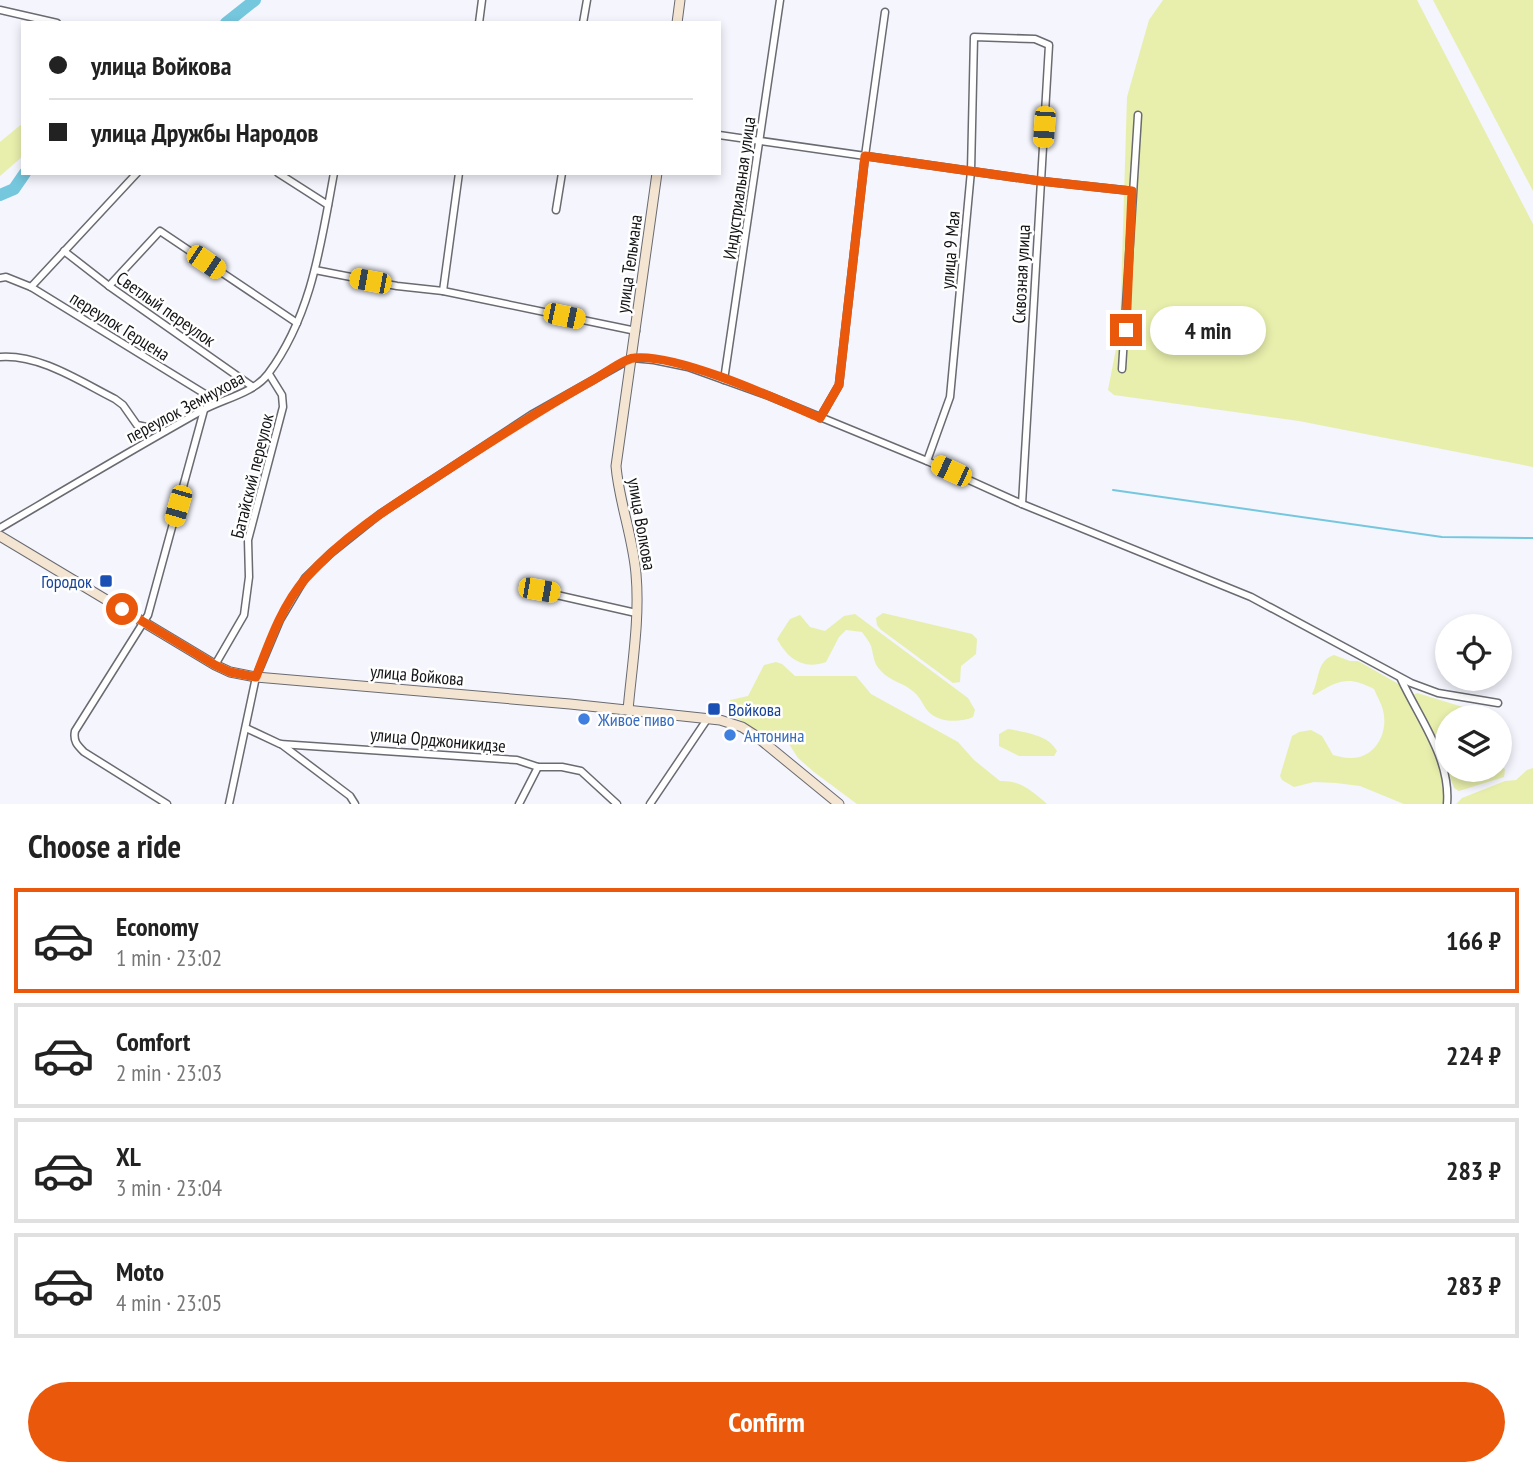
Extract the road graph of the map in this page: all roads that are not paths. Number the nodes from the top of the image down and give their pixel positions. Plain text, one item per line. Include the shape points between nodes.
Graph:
1 (482, 0) edge
2 (587, 0) edge
3 (680, 0) edge
4 (780, 0) edge
5 (0, 9) edge
6 (885, 12) dead end
7 (49, 21) edge
8 (479, 21) edge
9 (583, 21) edge
10 (677, 21) edge
11 (1049, 45) joint
12 (1138, 115) dead end
13 (721, 135) edge
14 (760, 141) junction
15 (865, 156) junction
16 (971, 171) junction
17 (135, 175) edge
18 (281, 175) edge
19 (334, 175) edge
20 (459, 175) edge
21 (562, 175) edge
22 (657, 175) edge
23 (1040, 181) junction
24 (1132, 191) junction
25 (328, 205) junction
26 (556, 210) dead end
27 (64, 251) junction
28 (315, 271) junction
29 (3, 278) edge
30 (109, 286) junction
31 (31, 287) junction
32 (443, 291) junction
33 (298, 323) junction
34 (636, 331) junction
35 (0, 357) edge
36 (632, 358) junction
37 (1122, 369) dead end
38 (269, 374) junction
39 (724, 380) junction
40 (253, 387) junction
41 (218, 402) junction
42 (204, 410) junction
43 (820, 418) junction
44 (165, 431) junction
45 (928, 461) junction
46 (1021, 505) junction
47 (0, 528) edge
48 (0, 536) edge
49 (539, 590) dead end
50 (636, 613) junction
51 (144, 624) junction
52 (215, 665) junction
53 (256, 677) junction
54 (1401, 679) junction
55 (1498, 703) dead end
56 (628, 710) junction
57 (708, 718) junction
58 (246, 728) junction
59 (280, 744) junction
60 (538, 767) junction
61 (167, 804) edge
62 (229, 804) edge
63 (355, 804) edge
64 (519, 804) edge
65 (617, 804) edge
66 (650, 804) edge
67 (839, 804) edge
68 (1447, 804) edge

1 - 8 street
2 - 9 street
3 - 10 street
4 - 14 street, Индустриальная улица
5 - 7 street
6 - 15 street
11 - 16 street, улица 9 Мая via 1035,38 974,37
11 - 23 street, Сквозная улица
12 - 24 street
13 - 14 street
14 - 15 street
14 - 39 street, Индустриальная улица
15 - 16 street
15 - 43 street via 839,385
16 - 23 street
16 - 45 street, улица 9 Мая via 950,397
17 - 27 street
18 - 25 street
19 - 25 street, переулок Земнухова
20 - 32 street
21 - 26 street
22 - 34 street, улица Тельмана
23 - 24 street
23 - 46 street, Сквозная улица
24 - 37 street
25 - 28 street, переулок Земнухова
27 - 30 street, Светлый переулок
27 - 31 street
28 - 32 street
28 - 33 street, переулок Земнухова
29 - 31 street, переулок Герцена
30 - 33 street via 160,231
30 - 40 street, Светлый переулок
31 - 41 street, переулок Герцена
32 - 34 street
33 - 38 street, переулок Земнухова
34 - 36 street, улица Тельмана
35 - 44 street via 22,358 61,372 115,399 137,425
36 - 39 street via 679,365
36 - 50 street, улица Волкова via 615,466 636,574
36 - 53 street via 531,415 380,514 330,554 295,592
38 - 40 street, переулок Земнухова
38 - 52 street, Батайский переулок via 282,395 283,407 248,540 244,615
39 - 43 street
40 - 41 street, переулок Земнухова
41 - 42 street, переулок Земнухова
42 - 44 street, переулок Земнухова
42 - 51 street
43 - 45 street
44 - 47 street, переулок Земнухова
45 - 46 street
46 - 54 street via 1251,597
48 - 51 street, улица Войкова
49 - 50 street
50 - 56 street, улица Волкова
51 - 52 street, улица Войкова
51 - 61 street via 74,737 84,752
52 - 53 street, улица Войкова
53 - 56 street, улица Войкова
53 - 58 street
54 - 55 street via 1438,693
54 - 68 street via 1439,755
56 - 57 street, улица Войкова
57 - 66 street
57 - 67 street, улица Войкова via 726,721 756,736
58 - 59 street, улица Орджоникидзе
58 - 62 street
59 - 60 street, улица Орджоникидзе via 517,760
59 - 63 street
60 - 64 street
60 - 65 street, улица Орджоникидзе via 581,771

